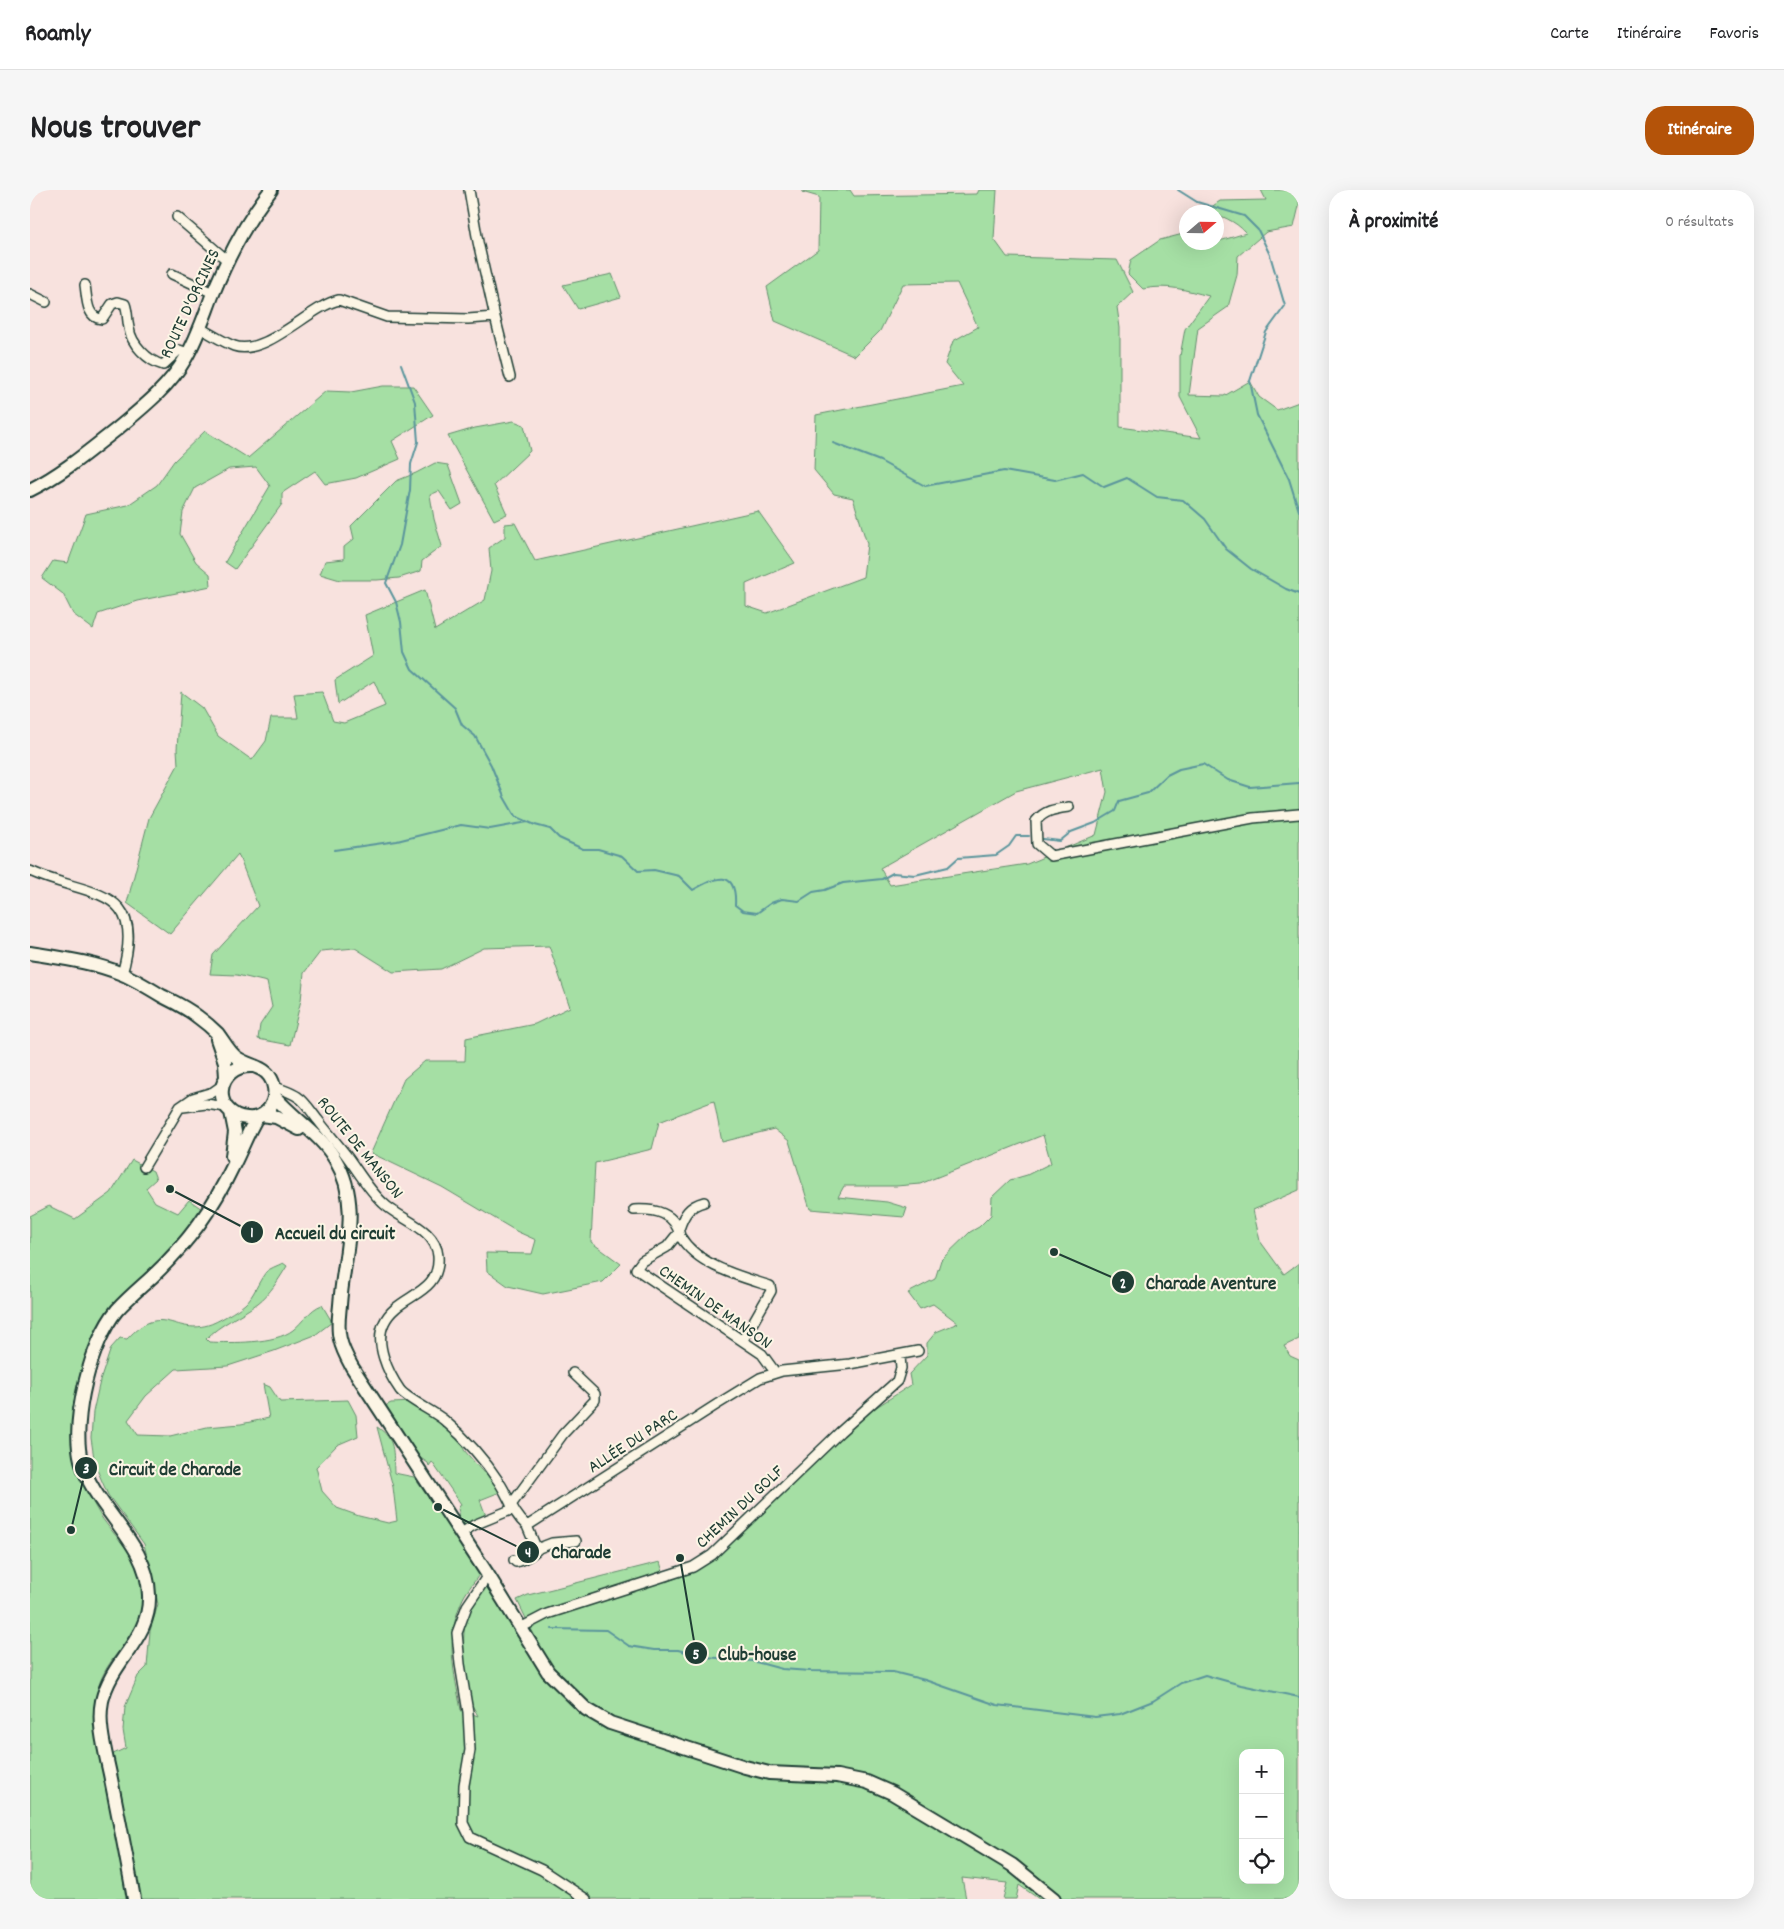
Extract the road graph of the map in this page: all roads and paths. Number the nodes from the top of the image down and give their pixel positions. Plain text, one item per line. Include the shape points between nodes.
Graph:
1 (271, 190) edge
2 (469, 190) edge
3 (177, 217) dead end
4 (228, 261) junction
5 (172, 274) dead end
6 (85, 285) dead end
7 (213, 293) junction
8 (30, 294) edge
9 (46, 302) dead end
10 (495, 317) junction
11 (200, 328) junction
12 (189, 353) junction
13 (510, 377) dead end
14 (30, 490) edge
15 (1069, 807) dead end
16 (1299, 814) edge
17 (30, 871) edge
18 (30, 953) edge
19 (122, 974) junction
20 (207, 1025) junction
21 (253, 1066) junction
22 (224, 1081) junction
23 (274, 1091) junction
24 (180, 1107) junction
25 (228, 1110) junction
26 (260, 1116) junction
27 (328, 1149) junction
28 (144, 1166) dead end
29 (224, 1182) junction
30 (704, 1202) dead end
31 (634, 1210) dead end
32 (679, 1232) junction
33 (743, 1340) junction
34 (918, 1351) dead end
35 (900, 1356) junction
36 (775, 1372) junction
37 (573, 1373) dead end
38 (512, 1507) junction
39 (527, 1526) junction
40 (461, 1533) junction
41 (576, 1541) dead end
42 (539, 1548) junction
43 (514, 1560) dead end
44 (488, 1574) junction
45 (522, 1627) junction
46 (134, 1899) edge
47 (586, 1899) edge
48 (1054, 1899) edge

1 - 4 street, ROUTE D'ORCINES
2 - 10 street
3 - 4 street
4 - 7 street, ROUTE D'ORCINES
5 - 7 street
6 - 12 street via 88,306 97,319 103,318 112,304 125,304 134,342 157,362 166,363 179,350
7 - 11 street, ROUTE D'ORCINES
8 - 9 street
10 - 11 street via 387,317 339,300 317,309 278,335 245,347 233,346
10 - 13 street
11 - 12 street, ROUTE D'ORCINES
12 - 14 street, ROUTE D'ORCINES via 166,385 132,415 64,470
15 - 16 street via 1042,814 1036,821 1037,844 1051,856 1253,818
17 - 19 street via 102,896 118,906 126,920 128,933
18 - 19 street
19 - 20 street via 190,1011
20 - 21 street via 238,1059
20 - 22 street via 220,1046 225,1062
21 - 22 street via 238,1068
21 - 23 street via 267,1073
22 - 24 street via 213,1092 193,1098
22 - 25 street via 222,1095
23 - 26 street via 268,1110
23 - 27 street via 287,1112 317,1135
23 - 38 street, ROUTE DE MANSON via 298,1097 387,1208 424,1232 436,1247 438,1264 434,1278 387,1318 380,1336 381,1349 401,1392 442,1418 456,1432 493,1474
24 - 25 street via 206,1104
24 - 28 street
25 - 26 street via 245,1118
25 - 29 street via 234,1122 235,1138
26 - 27 street via 276,1117
26 - 29 street via 246,1134
27 - 40 street via 345,1179 351,1214 338,1325 340,1339 357,1376
29 - 46 street via 188,1239 111,1318 93,1360 79,1419 78,1444 84,1469 100,1500 139,1556 149,1592 144,1626 110,1678 101,1710
30 - 32 street via 693,1205 683,1217
31 - 32 street via 661,1212 670,1217
32 - 33 street via 685,1244 703,1258 731,1274 770,1286 771,1291
32 - 33 street, CHEMIN DE MANSON via 667,1247 642,1261 636,1269
33 - 36 street, CHEMIN DE MANSON via 762,1354
34 - 35 street, ALLÉE DU PARC
35 - 36 street, ALLÉE DU PARC
35 - 45 street, CHEMIN DU GOLF via 897,1382 712,1555 693,1567 547,1614
36 - 39 street, ALLÉE DU PARC via 716,1405
37 - 38 street via 595,1394 595,1400 563,1434
38 - 39 street via 518,1519
38 - 40 street
39 - 42 street
40 - 44 street
41 - 42 street
42 - 43 street via 522,1560
44 - 45 street
44 - 47 street via 467,1606 457,1633 470,1750 464,1785 463,1823 470,1837 542,1870
45 - 48 street via 548,1672 586,1709 610,1723 769,1773 836,1776 867,1782 892,1793 1012,1865

